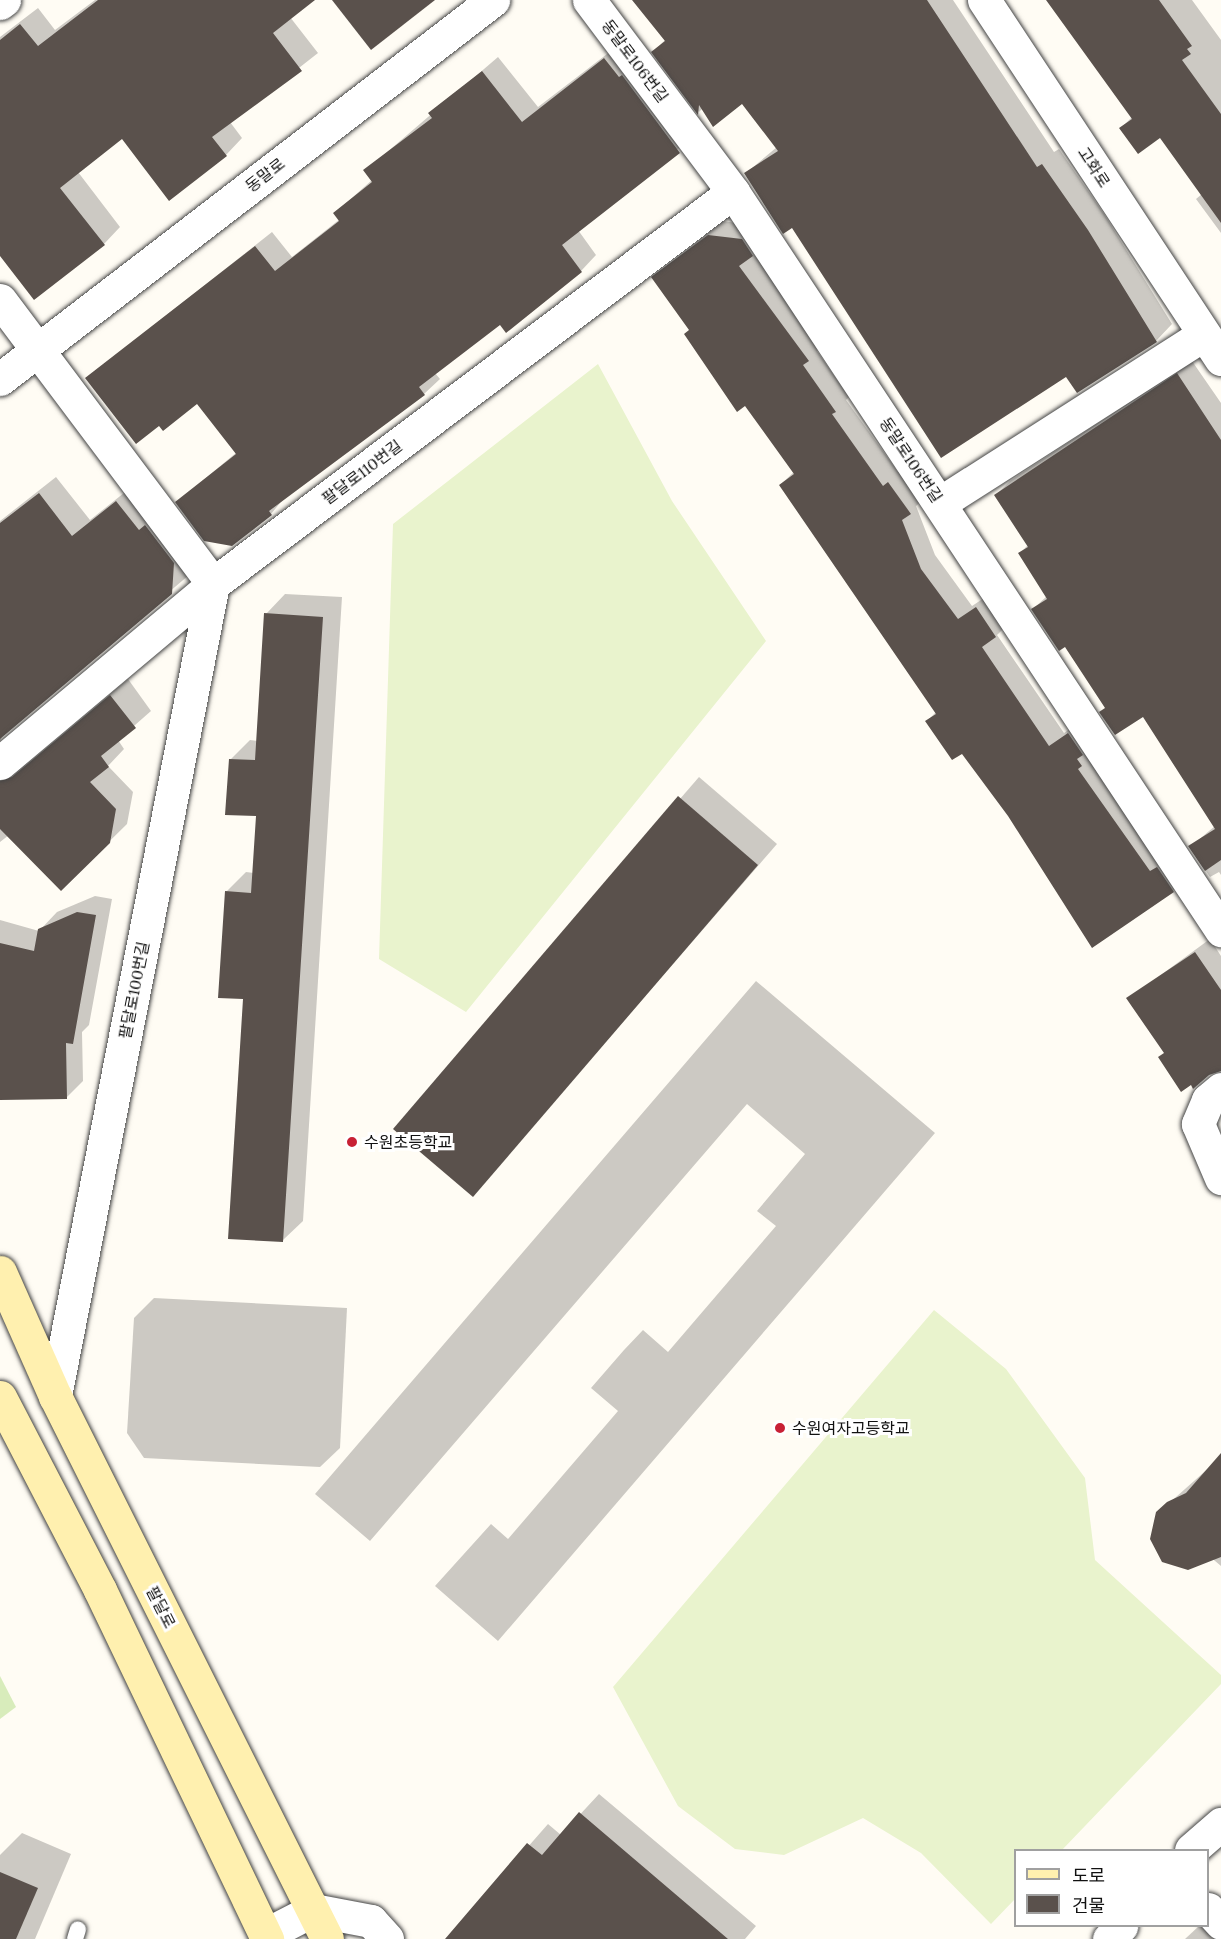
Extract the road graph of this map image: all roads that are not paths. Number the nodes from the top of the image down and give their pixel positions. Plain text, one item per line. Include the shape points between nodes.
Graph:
1 (4, 0) edge
2 (493, 0) edge
3 (589, 0) edge
4 (984, 0) edge
5 (0, 3) edge
6 (733, 192) junction
7 (0, 300) edge
8 (1213, 347) edge
9 (38, 350) junction
10 (0, 378) edge
11 (940, 503) junction
12 (213, 584) junction
13 (0, 763) edge
14 (1221, 930) edge
15 (1221, 1089) edge
16 (1221, 1178) edge
17 (0, 1272) edge
18 (55, 1396) junction
19 (0, 1398) edge
20 (7, 1434) edge
21 (1221, 1824) edge
22 (1193, 1849) edge
23 (1209, 1910) edge
24 (1221, 1923) edge
25 (320, 1925) edge
26 (1120, 1927) edge
27 (266, 1937) edge
28 (387, 1939) edge
29 (1109, 1939) edge

1 - 5 street
2 - 9 street, 동말로
3 - 6 street, 동말로106번길
4 - 8 street, 고화로
6 - 11 street, 동말로106번길
6 - 12 street, 팔달로110번길
7 - 9 street
8 - 11 street, 고화로
9 - 10 street, 동말로
9 - 12 street
11 - 14 street, 동말로106번길
12 - 13 street, 팔달로110번길
12 - 18 street, 팔달로100번길
15 - 16 street via 1208,1100 1198,1124
17 - 18 main road, 팔달로
18 - 25 main road, 팔달로
19 - 20 main road
20 - 27 main road via 100,1590
21 - 22 street
23 - 24 street
25 - 27 street
25 - 28 street via 371,1921
26 - 29 street

